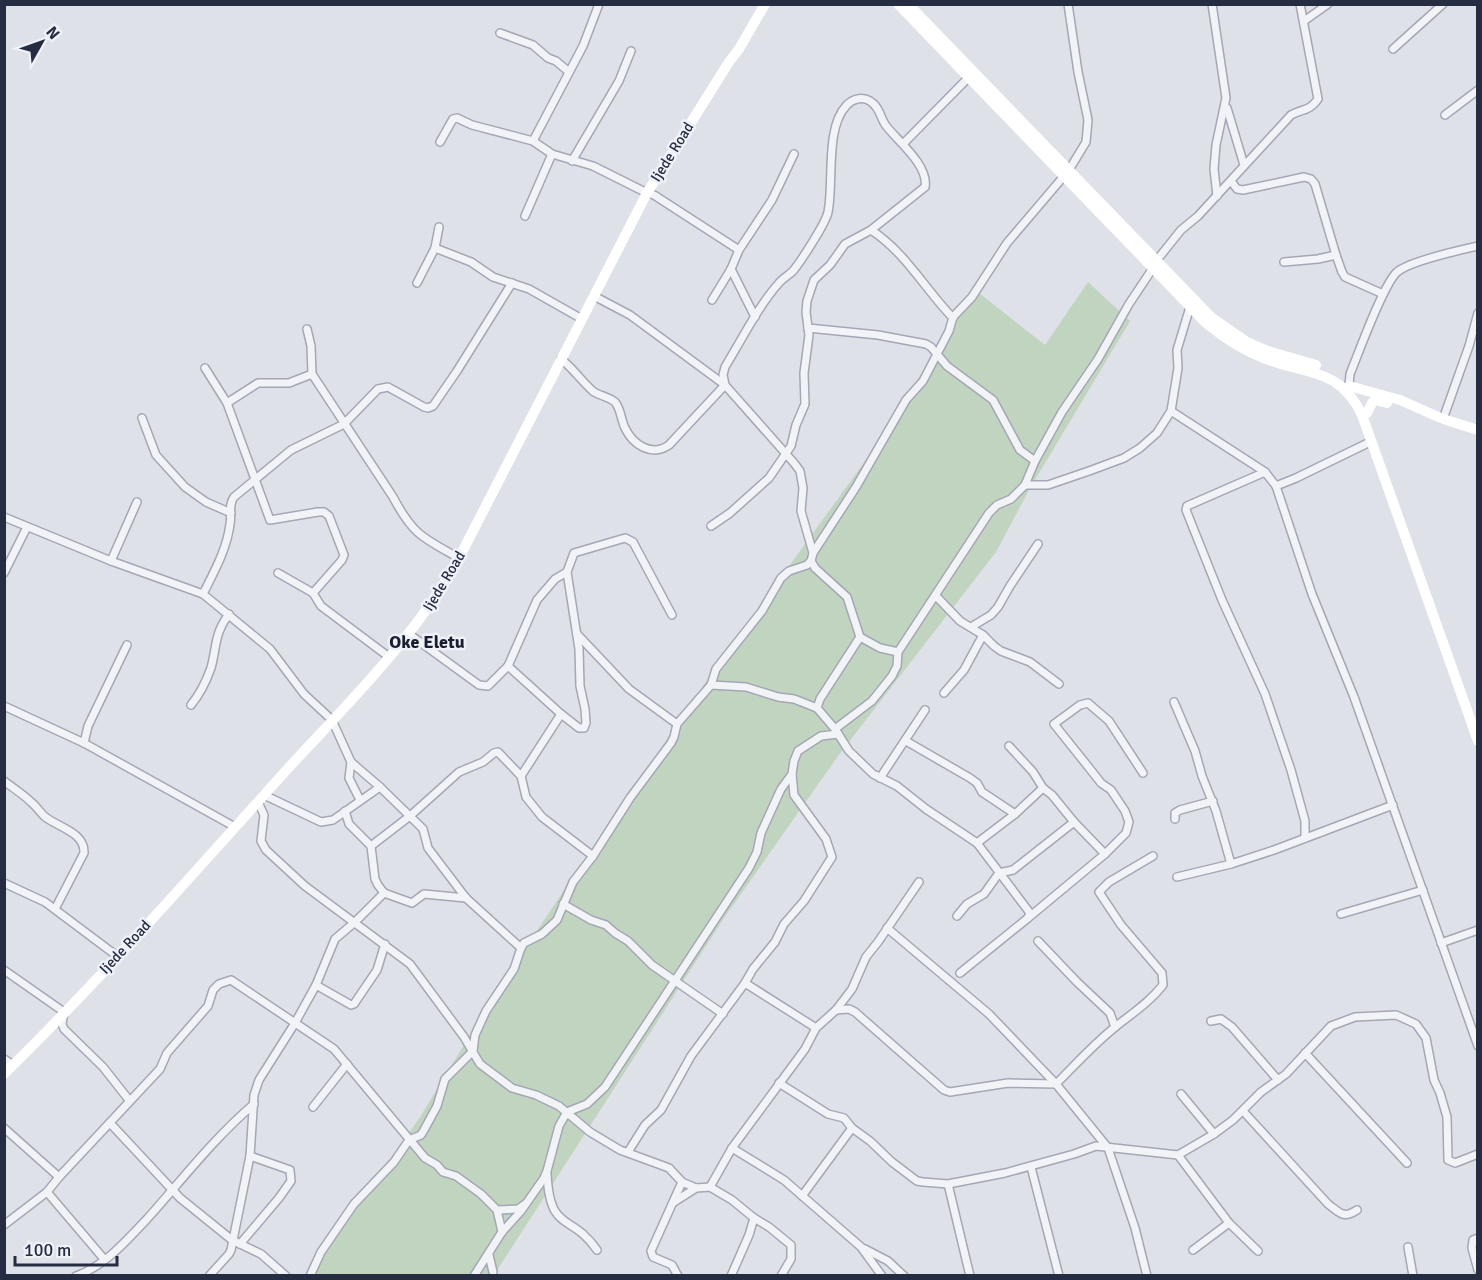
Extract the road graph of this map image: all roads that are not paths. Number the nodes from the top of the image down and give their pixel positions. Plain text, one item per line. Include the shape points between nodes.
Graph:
1 (599, 4) edge
2 (765, 4) edge
3 (898, 4) edge
4 (908, 4) edge
5 (1068, 4) edge
6 (1212, 4) edge
7 (1300, 4) edge
8 (1328, 4) edge
9 (1443, 4) edge
10 (1304, 21) junction
11 (500, 33) dead end
12 (1394, 49) dead end
13 (631, 51) dead end
14 (569, 72) junction
15 (968, 78) junction
16 (1478, 90) edge
17 (1226, 105) junction
18 (1445, 115) dead end
19 (533, 141) junction
20 (440, 142) dead end
21 (903, 144) junction
22 (552, 154) junction
23 (794, 154) dead end
24 (572, 161) junction
25 (1244, 165) junction
26 (1066, 173) junction
27 (1231, 181) junction
28 (646, 193) junction
29 (1217, 196) junction
30 (525, 216) dead end
31 (439, 227) dead end
32 (871, 230) junction
33 (1478, 246) edge
34 (435, 248) junction
35 (740, 250) junction
36 (1336, 255) junction
37 (1284, 262) dead end
38 (1155, 264) junction
39 (731, 269) junction
40 (417, 283) dead end
41 (512, 283) junction
42 (1383, 294) junction
43 (594, 296) junction
44 (712, 300) dead end
45 (1190, 307) junction
46 (1478, 313) edge
47 (755, 317) junction
48 (953, 318) junction
49 (582, 319) junction
50 (307, 328) dead end
51 (808, 328) junction
52 (937, 355) junction
53 (561, 359) junction
54 (205, 368) dead end
55 (312, 374) junction
56 (725, 385) junction
57 (1349, 386) junction
58 (227, 403) junction
59 (1417, 408) junction
60 (1171, 411) junction
61 (1367, 413) junction
62 (142, 418) dead end
63 (1443, 419) junction
64 (344, 424) junction
65 (1478, 430) edge
66 (1370, 442) junction
67 (786, 455) junction
68 (1035, 462) junction
69 (1265, 472) junction
70 (256, 479) junction
71 (1025, 485) junction
72 (1276, 486) junction
73 (137, 502) dead end
74 (231, 513) junction
75 (4, 517) edge
76 (711, 526) dead end
77 (27, 527) junction
78 (1038, 544) dead end
79 (813, 553) junction
80 (459, 558) junction
81 (111, 561) junction
82 (811, 565) junction
83 (567, 572) junction
84 (4, 573) edge
85 (278, 573) dead end
86 (313, 593) junction
87 (203, 594) junction
88 (936, 596) junction
89 (229, 614) junction
90 (672, 615) dead end
91 (970, 627) junction
92 (409, 634) junction
93 (577, 634) junction
94 (982, 635) junction
95 (860, 637) junction
96 (127, 645) dead end
97 (898, 652) junction
98 (389, 657) junction
99 (1450, 657) junction
100 (508, 666) junction
101 (1059, 684) dead end
102 (711, 685) junction
103 (944, 693) dead end
104 (1174, 702) dead end
105 (191, 705) dead end
106 (4, 706) edge
107 (817, 708) junction
108 (925, 710) dead end
109 (561, 714) junction
110 (332, 720) junction
111 (677, 724) junction
112 (1478, 724) edge
113 (837, 731) junction
114 (906, 741) junction
115 (1478, 741) edge
116 (84, 743) junction
117 (1010, 746) dead end
118 (351, 762) junction
119 (1143, 773) dead end
120 (792, 774) junction
121 (521, 776) junction
122 (880, 778) junction
123 (4, 781) edge
124 (380, 787) junction
125 (1043, 788) junction
126 (261, 798) junction
127 (360, 800) junction
128 (1213, 801) junction
129 (1393, 805) junction
130 (345, 811) junction
131 (1015, 814) junction
132 (410, 816) junction
133 (1175, 819) dead end
134 (1074, 822) junction
135 (234, 827) junction
136 (1305, 838) junction
137 (977, 843) junction
138 (371, 846) junction
139 (1105, 854) junction
140 (593, 856) junction
141 (1153, 856) dead end
142 (1231, 864) junction
143 (999, 873) junction
144 (1177, 877) dead end
145 (919, 882) dead end
146 (4, 883) edge
147 (1423, 890) junction
148 (384, 893) junction
149 (466, 898) junction
150 (563, 904) junction
151 (55, 909) junction
152 (1341, 914) dead end
153 (957, 915) dead end
154 (1028, 918) junction
155 (355, 922) junction
156 (887, 928) junction
157 (1478, 930) edge
158 (1038, 941) dead end
159 (1441, 943) junction
160 (385, 944) junction
161 (521, 948) junction
162 (117, 956) junction
163 (4, 970) edge
164 (960, 973) dead end
165 (674, 982) junction
166 (745, 983) junction
167 (316, 985) junction
168 (836, 1010) junction
169 (64, 1012) junction
170 (723, 1014) junction
171 (1211, 1021) dead end
172 (295, 1023) junction
173 (816, 1028) junction
174 (1114, 1028) junction
175 (475, 1035) junction
176 (464, 1037) junction
177 (1478, 1046) edge
178 (473, 1051) junction
179 (1305, 1053) junction
180 (9, 1062) edge
181 (347, 1064) junction
182 (4, 1074) edge
183 (1278, 1080) junction
184 (779, 1083) junction
185 (1056, 1084) junction
186 (1181, 1094) dead end
187 (129, 1100) junction
188 (254, 1104) junction
189 (313, 1107) dead end
190 (1243, 1111) junction
191 (567, 1112) junction
192 (110, 1123) junction
193 (4, 1128) edge
194 (852, 1128) junction
195 (1214, 1134) junction
196 (409, 1140) junction
197 (732, 1148) junction
198 (1108, 1148) junction
199 (628, 1152) junction
200 (1478, 1154) edge
201 (1178, 1155) junction
202 (250, 1156) junction
203 (1407, 1162) dead end
204 (1031, 1167) junction
205 (547, 1171) junction
206 (59, 1177) junction
207 (682, 1182) junction
208 (948, 1184) junction
209 (710, 1187) junction
210 (696, 1188) junction
211 (173, 1191) junction
212 (47, 1192) junction
213 (802, 1196) junction
214 (674, 1202) junction
215 (525, 1204) junction
216 (497, 1210) junction
217 (1357, 1210) dead end
218 (754, 1218) junction
219 (1229, 1223) junction
220 (4, 1225) edge
221 (502, 1232) junction
222 (1478, 1238) edge
223 (232, 1240) junction
224 (240, 1244) junction
225 (861, 1246) junction
226 (1408, 1248) dead end
227 (597, 1250) dead end
228 (1194, 1250) dead end
229 (1258, 1251) dead end
230 (489, 1255) junction
231 (104, 1259) junction
232 (1478, 1270) edge
233 (86, 1274) edge
234 (493, 1274) edge
235 (76, 1275) edge
236 (209, 1275) edge
237 (286, 1275) edge
238 (310, 1275) edge
239 (474, 1275) edge
240 (678, 1275) edge
241 (731, 1275) edge
242 (781, 1275) edge
243 (882, 1275) edge
244 (904, 1275) edge
245 (969, 1275) edge
246 (1059, 1275) edge
247 (1147, 1275) edge
248 (1413, 1275) edge

1 - 14 street
2 - 28 main road, Ijede Road
3 - 15 main road
4 - 26 main road
5 - 26 street via 1088,120 1086,142
6 - 17 street
7 - 10 street
8 - 10 street
9 - 12 street
10 - 25 street via 1318,99 1308,110 1291,115
11 - 14 street via 533,45
13 - 24 street via 619,81
14 - 19 street
15 - 21 street
15 - 26 main road
16 - 18 street
17 - 25 street
17 - 29 street via 1216,145
19 - 20 street via 457,118
19 - 22 street
21 - 32 street via 920,167 925,187
21 - 47 street via 870,101 856,99 845,106 836,129 828,214 794,269
22 - 24 street
22 - 30 street
23 - 35 street
24 - 28 street via 601,170
25 - 27 street
26 - 38 main road
26 - 48 street via 1007,243 972,297
27 - 29 street
27 - 36 street via 1243,190 1304,177 1311,179
28 - 35 street
28 - 43 main road, Ijede Road
29 - 38 street via 1181,230
31 - 34 street
32 - 48 street via 892,247
32 - 51 street via 845,244 814,280 807,301
33 - 42 street via 1447,252 1402,269
34 - 40 street
34 - 41 street
35 - 39 street
36 - 37 street
36 - 42 street via 1346,277
38 - 45 main road
38 - 57 main road via 1223,327 1268,351 1323,368
38 - 68 street
39 - 44 street
39 - 47 street
41 - 49 street
41 - 64 street via 433,406 424,407 383,387
42 - 57 street via 1350,374
43 - 49 main road, Ijede Road
43 - 56 street via 630,315
45 - 60 street via 1177,350
45 - 66 main road via 1218,334 1243,349 1334,381 1359,409
46 - 63 street
47 - 56 street via 725,367
48 - 52 street
49 - 53 main road, Ijede Road
50 - 55 street
51 - 52 street via 926,344
51 - 67 street via 805,404
52 - 68 street via 993,400 1020,450
52 - 79 street
53 - 56 street via 594,391 614,401 626,430 640,447 655,451 669,445
53 - 80 main road, Ijede Road
54 - 58 street
55 - 58 street via 289,383 258,383
55 - 64 street
56 - 67 street
57 - 59 main road
57 - 61 main road
58 - 70 street
59 - 61 main road via 1375,400
59 - 63 main road
60 - 69 street
60 - 71 street via 1157,433 1124,458 1048,485
61 - 99 main road
62 - 74 street via 156,456 185,487
63 - 65 main road
64 - 70 street via 297,446
64 - 80 street via 410,526
66 - 72 street
66 - 99 main road
67 - 76 street via 769,478
67 - 79 street via 800,471 801,512
68 - 71 street
69 - 72 street
69 - 136 street via 1191,503 1186,510 1265,694 1291,770 1305,821
70 - 74 street via 231,501
70 - 86 street via 270,520 318,512 328,516 344,555
71 - 88 street via 988,513
72 - 129 street via 1317,610
73 - 81 street
74 - 87 street via 227,540
75 - 77 street
77 - 81 street
77 - 84 street
78 - 91 street via 999,607
79 - 82 street
80 - 92 main road, Ijede Road
81 - 87 street
82 - 95 street via 847,597
82 - 102 street via 795,568 781,578 762,611 716,669
83 - 90 street via 573,553 630,539
83 - 93 street
83 - 100 street via 555,579 537,600
85 - 86 street
86 - 98 street via 321,606
87 - 89 street
88 - 91 street
88 - 97 street
89 - 105 street via 218,631 201,693
89 - 110 street via 270,649 304,694
91 - 94 street
92 - 98 main road, Ijede Road
92 - 100 street via 479,685 488,686
93 - 109 street via 584,728
93 - 111 street via 629,689
94 - 101 street via 1001,651 1030,662
94 - 103 street via 964,670
95 - 97 street
95 - 107 street
96 - 116 street via 91,719
97 - 113 street via 897,666 887,682
98 - 110 main road, Ijede Road
99 - 112 main road
99 - 115 main road
100 - 109 street
102 - 107 street via 747,687
102 - 111 street
104 - 128 street
106 - 116 street
107 - 113 street
108 - 114 street
109 - 121 street
110 - 118 street
110 - 126 main road, Ijede Road
111 - 140 street via 671,743
113 - 120 street via 798,751
113 - 122 street via 849,751
114 - 122 street
114 - 131 street via 970,778 981,792
116 - 135 street
117 - 125 street
118 - 124 street
118 - 127 street via 349,778
119 - 139 street via 1109,721 1088,703 1054,724 1110,789 1129,822 1126,833
120 - 165 street via 781,789 749,868
120 - 166 street via 794,795 826,839 832,857
121 - 132 street via 501,753 494,753 459,772
121 - 140 street via 526,798 542,817
122 - 137 street
123 - 151 street via 82,843 84,853
124 - 127 street
124 - 132 street
125 - 131 street
125 - 134 street
126 - 130 street via 321,822 333,820
126 - 135 main road, Ijede Road
126 - 155 street via 262,845 305,886
127 - 130 street
128 - 133 street via 1180,810
128 - 142 street
129 - 136 street
129 - 147 street
130 - 138 street via 349,824
131 - 137 street
132 - 138 street
132 - 149 street via 423,829 428,848
134 - 139 street
134 - 143 street via 1013,870
135 - 162 main road, Ijede Road
136 - 142 street
137 - 143 street
138 - 148 street via 375,879
139 - 154 street
140 - 150 street via 573,882
141 - 174 street via 1108,882 1099,892 1163,979 1163,985 1148,1003
142 - 144 street
143 - 153 street via 984,894
143 - 154 street via 1027,908
145 - 156 street
146 - 151 street
147 - 152 street
147 - 159 street
148 - 149 street via 412,903 424,894
148 - 155 street
149 - 161 street
150 - 161 street via 556,921
150 - 165 street via 606,925
151 - 162 street
154 - 164 street
155 - 160 street
155 - 167 street via 335,939
156 - 168 street
156 - 185 street via 989,1014
157 - 159 street
158 - 174 street via 1110,1013
159 - 177 street
160 - 167 street via 377,970 354,1004
160 - 176 street via 410,964
161 - 175 street via 514,969 489,1004
162 - 169 main road, Ijede Road
163 - 169 street
165 - 170 street
165 - 191 street via 605,1087 587,1104
166 - 170 street
166 - 173 street
167 - 172 street
168 - 173 street
168 - 185 street via 855,1012 944,1090 1008,1083
169 - 180 main road, Ijede Road
169 - 187 street via 64,1029 103,1067
170 - 199 street via 691,1056 661,1110 645,1125
171 - 183 street via 1221,1019 1232,1027
172 - 181 street via 328,1044
172 - 187 street via 231,980 224,981 213,990 204,1011 173,1045 160,1070
172 - 188 street via 259,1080
173 - 184 street
174 - 185 street
175 - 176 street
175 - 178 street
176 - 178 street
178 - 191 street via 475,1059 507,1086 551,1101
178 - 196 street via 445,1079 437,1106 421,1135
179 - 183 street
179 - 200 street via 1331,1026 1355,1017 1396,1015 1408,1019 1420,1029 1429,1047 1434,1080 1447,1117 1448,1160 1455,1163
179 - 203 street
180 - 182 main road, Ijede Road
181 - 189 street
181 - 196 street
183 - 190 street
184 - 194 street via 828,1114 844,1118
184 - 197 street
185 - 198 street
186 - 195 street
187 - 192 street
188 - 202 street
188 - 211 street
190 - 195 street
190 - 217 street via 1328,1204 1343,1215
191 - 199 street via 590,1132
191 - 205 street via 559,1126
192 - 206 street
192 - 211 street
193 - 206 street
194 - 208 street via 917,1181
194 - 213 street
195 - 201 street
196 - 216 street via 425,1158 478,1191
196 - 238 street via 341,1221
197 - 209 street
197 - 213 street via 784,1180
198 - 201 street
198 - 204 street via 1090,1147
198 - 247 street
199 - 207 street via 669,1168
201 - 219 street
202 - 223 street
202 - 224 street via 290,1170 291,1181
204 - 208 street
204 - 246 street
205 - 215 street
205 - 227 street via 548,1193 558,1218 591,1241
206 - 212 street
207 - 210 street
207 - 214 street
208 - 245 street
209 - 210 street
209 - 218 street
210 - 214 street
211 - 223 street
211 - 231 street
212 - 220 street
212 - 231 street
213 - 225 street
214 - 240 street via 651,1251 653,1257 672,1265
215 - 216 street via 518,1209
215 - 221 street
216 - 221 street
218 - 241 street
218 - 242 street via 791,1245 791,1259
219 - 228 street
219 - 229 street
221 - 230 street
222 - 232 street via 1473,1239 1472,1248
223 - 224 street
223 - 236 street via 230,1254
224 - 237 street via 261,1254
225 - 243 street
225 - 244 street
226 - 248 street
230 - 234 street
230 - 239 street
231 - 233 street
233 - 235 street

